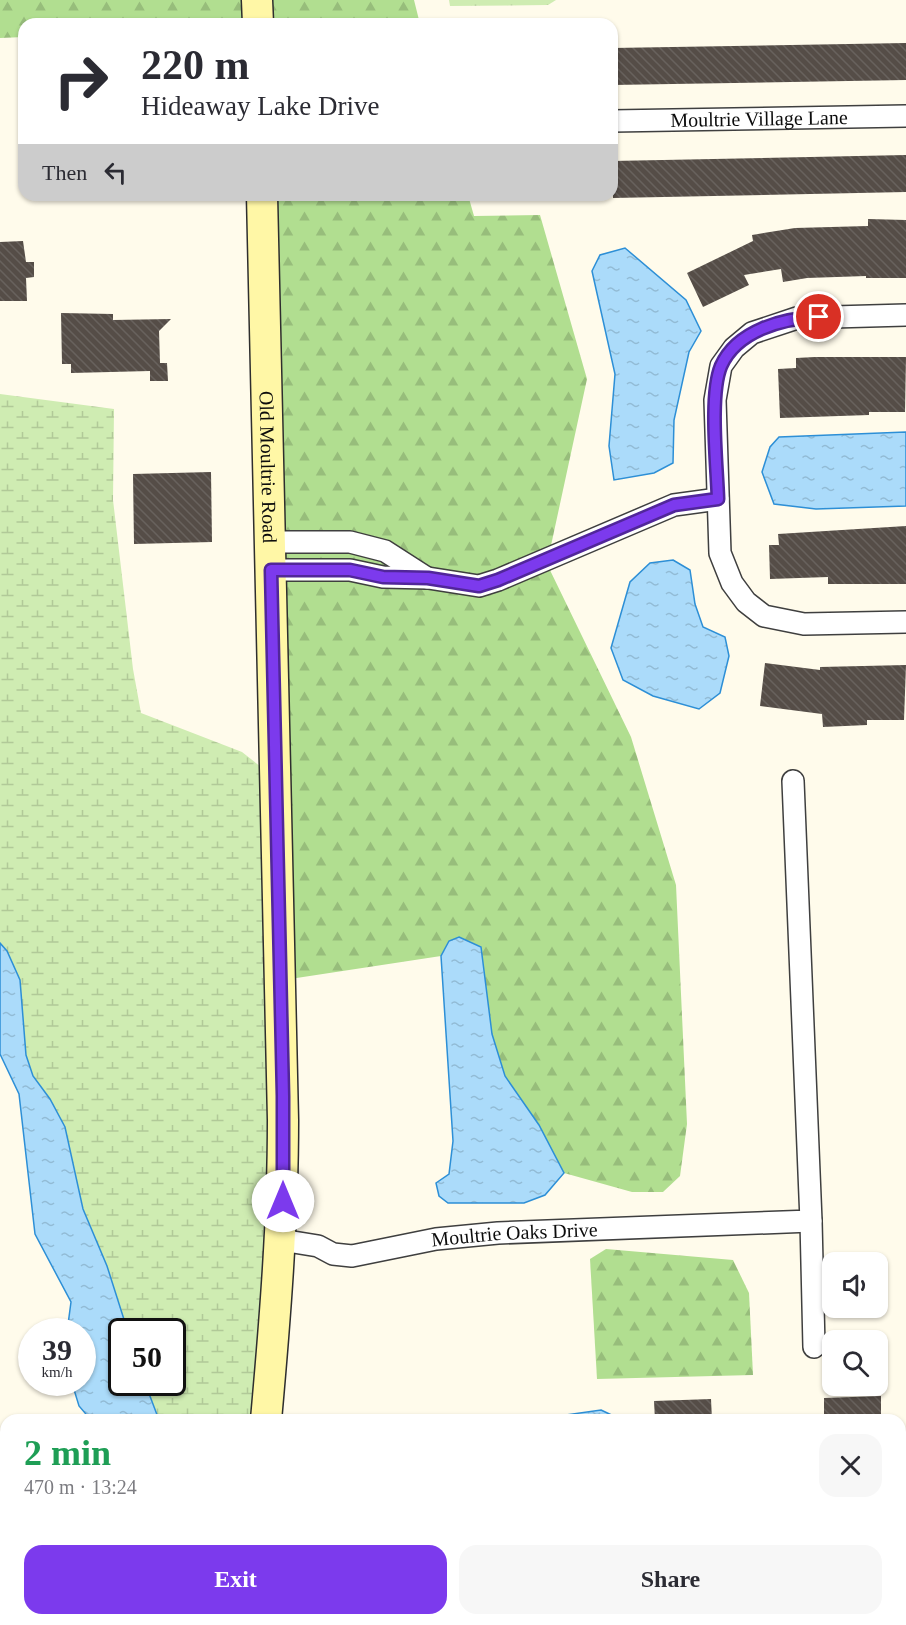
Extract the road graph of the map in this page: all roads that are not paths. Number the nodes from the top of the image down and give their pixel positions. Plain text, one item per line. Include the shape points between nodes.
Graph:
1 (257, 0) edge
2 (258, 18) edge
3 (906, 116) edge
4 (618, 121) edge
5 (262, 201) edge
6 (906, 315) edge
7 (718, 499) junction
8 (270, 556) junction
9 (428, 578) junction
10 (906, 622) edge
11 (793, 781) dead end
12 (811, 1221) junction
13 (281, 1240) junction
14 (814, 1347) dead end
15 (266, 1414) edge

1 - 2 main road
3 - 4 street, Moultrie Village Lane
5 - 8 main road, Old Moultrie Road
6 - 7 street via 797,318 752,333 734,348 721,366 715,400
7 - 9 street via 674,505 479,586
7 - 10 street via 720,553 732,583 746,602 764,616 804,624
8 - 9 street via 383,577
8 - 9 street via 350,542 385,550
8 - 13 main road, Old Moultrie Road via 283,1108
11 - 12 street
12 - 13 street, Moultrie Oaks Drive via 466,1236 352,1256 333,1254 318,1245
12 - 14 street
13 - 15 main road, Old Moultrie Road

